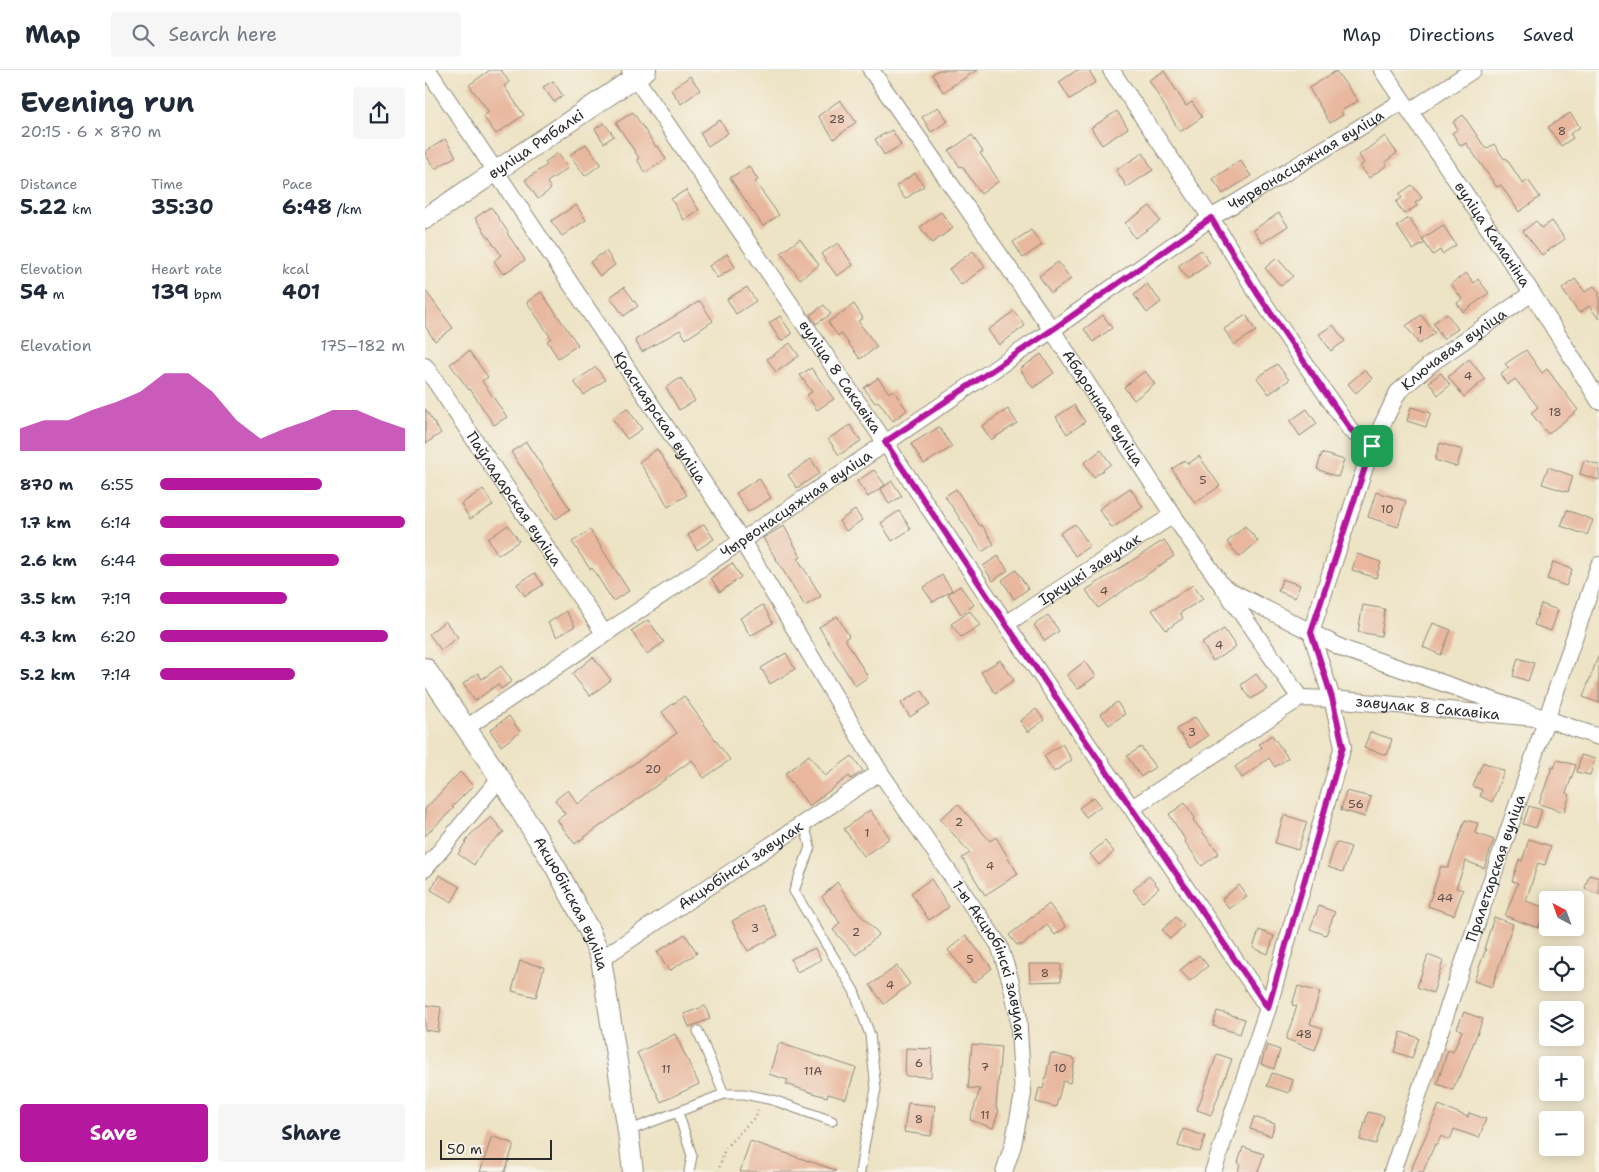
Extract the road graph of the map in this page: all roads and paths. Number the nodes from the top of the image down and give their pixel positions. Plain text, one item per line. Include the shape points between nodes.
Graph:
1 (428, 70) edge
2 (871, 70) edge
3 (1111, 70) edge
4 (1382, 70) edge
5 (1473, 70) edge
6 (637, 73) edge
7 (1407, 106) junction
8 (495, 171) junction
9 (1211, 218) junction
10 (425, 219) edge
11 (1532, 293) junction
12 (1052, 330) junction
13 (425, 366) edge
14 (1599, 402) edge
15 (885, 442) junction
16 (1372, 446) junction
17 (1173, 515) junction
18 (741, 540) junction
19 (1598, 574) edge
20 (1221, 586) junction
21 (1006, 624) junction
22 (1311, 632) junction
23 (604, 633) junction
24 (425, 668) edge
25 (1300, 698) junction
26 (1332, 698) junction
27 (1546, 719) junction
28 (465, 728) junction
29 (1599, 737) edge
30 (880, 772) junction
31 (500, 778) junction
32 (1132, 808) junction
33 (804, 823) junction
34 (425, 869) edge
35 (601, 959) junction
36 (1268, 1008) junction
37 (698, 1031) dead end
38 (724, 1094) junction
39 (761, 1098) junction
40 (678, 1112) junction
41 (832, 1121) dead end
42 (628, 1131) junction
43 (633, 1172) edge
44 (689, 1172) edge
45 (718, 1172) edge
46 (860, 1172) edge
47 (1005, 1172) edge
48 (1213, 1172) edge
49 (1392, 1172) edge

1 - 8 street, Краснаярская вуліца
2 - 12 street, Абаронная вуліца
3 - 9 street
4 - 7 street, вуліца Каманіна
5 - 7 street, Чырвонасцяжная вуліца
6 - 8 street, вуліца Рыбалкі
6 - 15 street, вуліца 8 Сакавіка
7 - 9 street, Чырвонасцяжная вуліца
7 - 11 street, вуліца Каманіна
8 - 10 street, вуліца Рыбалкі
8 - 18 street, Краснаярская вуліца
9 - 12 street, Чырвонасцяжная вуліца
9 - 16 street via 1257,293 1351,430
11 - 14 street, вуліца Каманіна
11 - 16 street, Ключавая вуліца via 1432,363 1398,392
12 - 15 street, Чырвонасцяжная вуліца
12 - 17 street, Абаронная вуліца
13 - 23 street, Паўладарская вуліца
15 - 18 street, Чырвонасцяжная вуліца
15 - 21 street, вуліца 8 Сакавіка
16 - 22 street, Ключавая вуліца
17 - 20 street, Абаронная вуліца
17 - 21 street, Іркуцкі завулак
18 - 23 street, Чырвонасцяжная вуліца
18 - 30 street, Краснаярская вуліца
19 - 27 street, Пралетарская вуліца
20 - 22 street
20 - 25 street, Абаронная вуліца
21 - 32 street, вуліца 8 Сакавіка
22 - 26 street
22 - 27 street via 1345,649
23 - 28 street, Чырвонасцяжная вуліца
24 - 28 street, Акцюбінская вуліца
25 - 26 street, завулак 8 Сакавіка
25 - 32 street
26 - 27 street, завулак 8 Сакавіка
26 - 36 street via 1343,746
27 - 29 street
27 - 49 street, Пралетарская вуліца
28 - 31 street, Акцюбінская вуліца
30 - 33 street, Акцюбінскі завулак
30 - 47 street, 1-ы Акцюбінскі завулак via 999,945 1010,979 1018,1014 1023,1094
31 - 34 street
31 - 35 street, Акцюбінская вуліца via 556,868
32 - 36 street, вуліца 8 Сакавіка
33 - 35 street, Акцюбінскі завулак
33 - 46 lane via 810,847 794,891 854,992 870,1035 876,1089
35 - 42 street, Акцюбінская вуліца
36 - 48 street
37 - 38 lane
38 - 39 lane
38 - 40 lane
39 - 41 lane
39 - 45 path via 756,1116 725,1148
40 - 42 lane
40 - 44 lane via 692,1156
42 - 43 street, Акцюбінская вуліца

